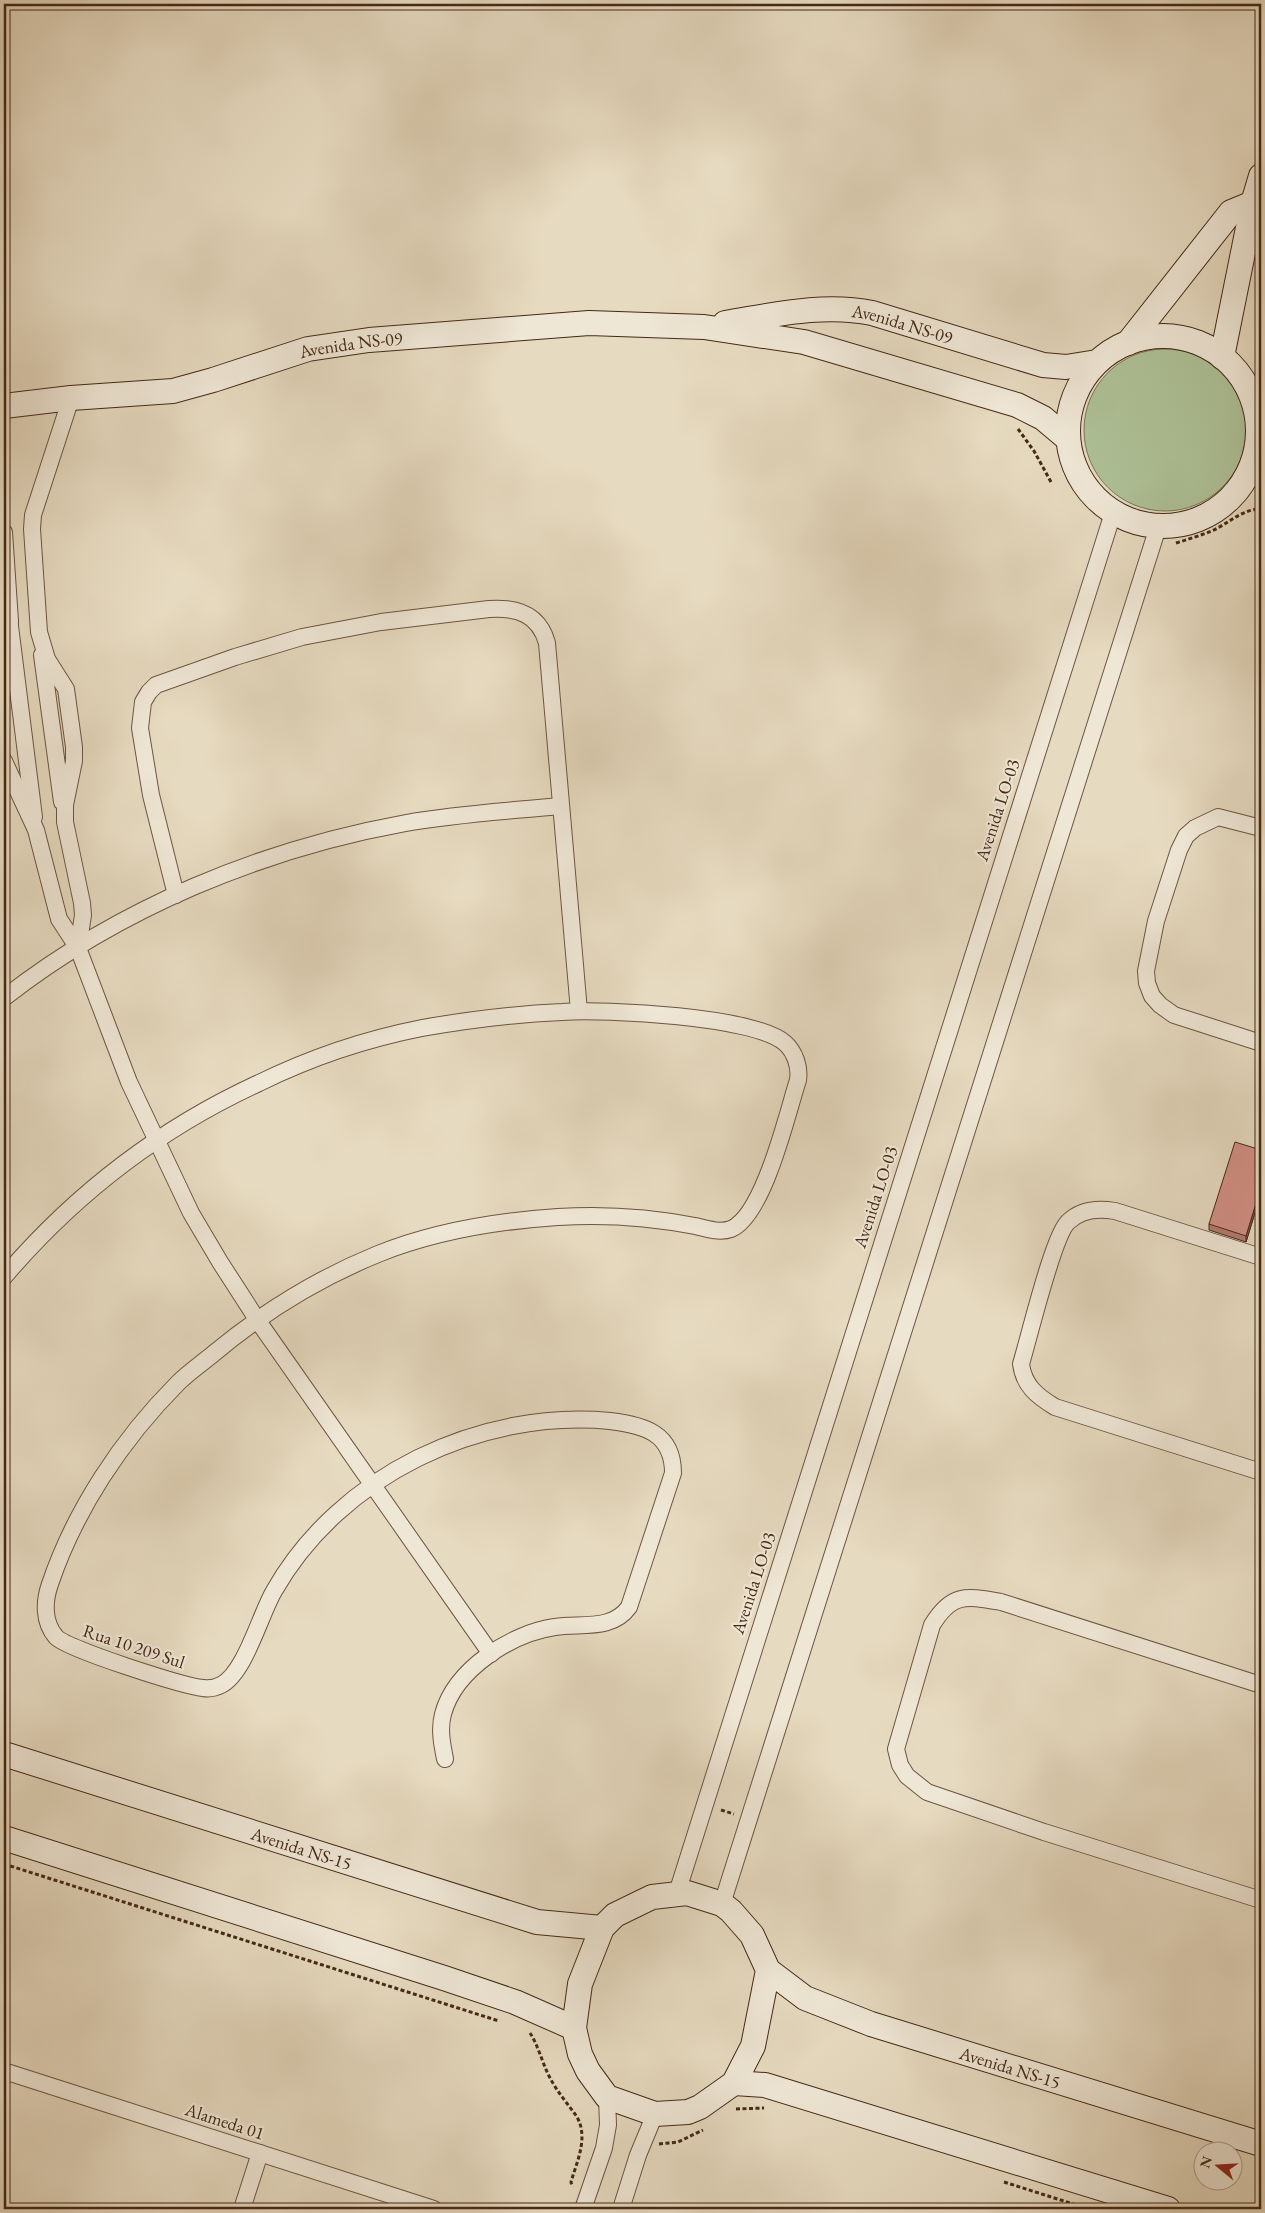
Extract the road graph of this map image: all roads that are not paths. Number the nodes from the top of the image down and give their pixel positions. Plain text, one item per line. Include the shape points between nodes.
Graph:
1 (1261, 176) edge
2 (1253, 203) junction
3 (704, 327) junction
4 (1128, 343) junction
5 (1222, 357) junction
6 (1098, 362) junction
7 (71, 398) junction
8 (4, 406) edge
9 (1259, 416) edge
10 (1068, 439) junction
11 (1261, 488) edge
12 (1237, 490) junction
13 (1112, 513) junction
14 (1158, 526) junction
15 (32, 532) junction
16 (4, 534) edge
17 (10, 626) junction
18 (4, 658) edge
19 (4, 761) edge
20 (560, 806) junction
21 (1261, 828) edge
22 (36, 830) junction
23 (176, 896) junction
24 (78, 948) junction
25 (4, 998) edge
26 (579, 1011) junction
27 (1261, 1043) edge
28 (156, 1142) junction
29 (1261, 1257) edge
30 (4, 1277) edge
31 (258, 1321) junction
32 (1261, 1472) edge
33 (373, 1486) junction
34 (491, 1654) junction
35 (1261, 1685) edge
36 (4, 1754) edge
37 (445, 1759) dead end
38 (4, 1838) edge
39 (677, 1893) junction
40 (1261, 1900) edge
41 (722, 1904) junction
42 (602, 1928) junction
43 (768, 1970) junction
44 (574, 2028) junction
45 (4, 2071) edge
46 (734, 2083) junction
47 (607, 2097) junction
48 (655, 2114) junction
49 (1261, 2144) edge
50 (260, 2154) junction
51 (585, 2202) edge
52 (242, 2209) edge
53 (434, 2209) edge
54 (621, 2209) edge
55 (1168, 2209) edge

1 - 2 main road
2 - 4 main road via 1231,212
2 - 5 main road
3 - 6 main road, Avenida NS-09 via 807,310 857,310 1043,365
3 - 7 main road, Avenida NS-09 via 589,323 369,340 308,349 173,390
3 - 10 main road, Avenida NS-09 via 804,342 1017,405 1043,418
4 - 5 main road via 1149,337 1171,336 1199,343
4 - 6 main road
5 - 9 main road via 1243,380
6 - 10 main road via 1075,394 1069,413
7 - 8 main road, Avenida NS-09
7 - 15 street via 34,515
9 - 12 main road via 1254,458
10 - 13 main road via 1073,462 1083,484
11 - 12 main road
12 - 14 main road via 1202,518 1181,525
13 - 14 main road via 1140,524
13 - 39 street, Avenida LO-03
14 - 41 street
15 - 16 street
15 - 24 street via 39,632 47,659 66,689 75,755 65,805 65,822 82,903
16 - 17 street
17 - 18 street
17 - 22 street
19 - 22 street
20 - 23 street via 406,823 352,835 259,862
20 - 23 street via 547,643 540,625 530,614 489,609 381,622 302,637 163,681 145,696 140,718 143,744 151,794
20 - 26 street
21 - 27 street via 1218,817 1186,836 1156,920 1146,971 1152,996 1174,1015
22 - 24 street via 56,910
23 - 24 street
24 - 25 street
24 - 28 street via 129,1082
26 - 28 street via 421,1028 335,1052 237,1093
26 - 31 street via 659,1015 743,1026 779,1039 790,1049 798,1066 798,1080 762,1190 743,1221 722,1231 637,1217 601,1215 521,1220 443,1233 346,1268
28 - 30 street via 78,1200
28 - 31 street via 211,1248
29 - 32 street via 1115,1211 1098,1208 1077,1215 1066,1224 1056,1246 1021,1364 1032,1391 1055,1407
31 - 33 street
31 - 33 street, Rua 10 209 Sul via 179,1382 106,1472 78,1521 48,1590 45,1612 56,1637 90,1654 201,1688 218,1687 240,1665 269,1601 297,1555 339,1513
33 - 34 street
33 - 34 street via 405,1464 438,1448 513,1426 573,1420 607,1421 640,1427 665,1442 672,1459 672,1479 633,1600 626,1612 606,1623 556,1626 538,1631 513,1640
34 - 37 street via 462,1681 446,1705 441,1728
35 - 40 street via 1001,1602 962,1597 944,1608 932,1625 896,1749 907,1776 927,1792
36 - 42 main road, Avenida NS-15 via 536,1922
38 - 44 main road via 444,1978 515,2002
39 - 41 main road, Avenida NS-15
39 - 42 main road, Avenida NS-15 via 652,1897 615,1915
41 - 43 main road, Avenida NS-15 via 741,1920 752,1935
42 - 44 main road, Avenida NS-15 via 580,1984
43 - 46 main road via 753,2046
43 - 49 main road, Avenida NS-15 via 805,1998 871,2024
44 - 47 main road, Avenida NS-15 via 588,2071
45 - 50 street, Alameda 01
46 - 48 main road via 688,2112
46 - 55 main road via 765,2085
47 - 48 main road
47 - 51 street via 607,2133
48 - 54 street
50 - 52 street
50 - 53 street, Alameda 01

